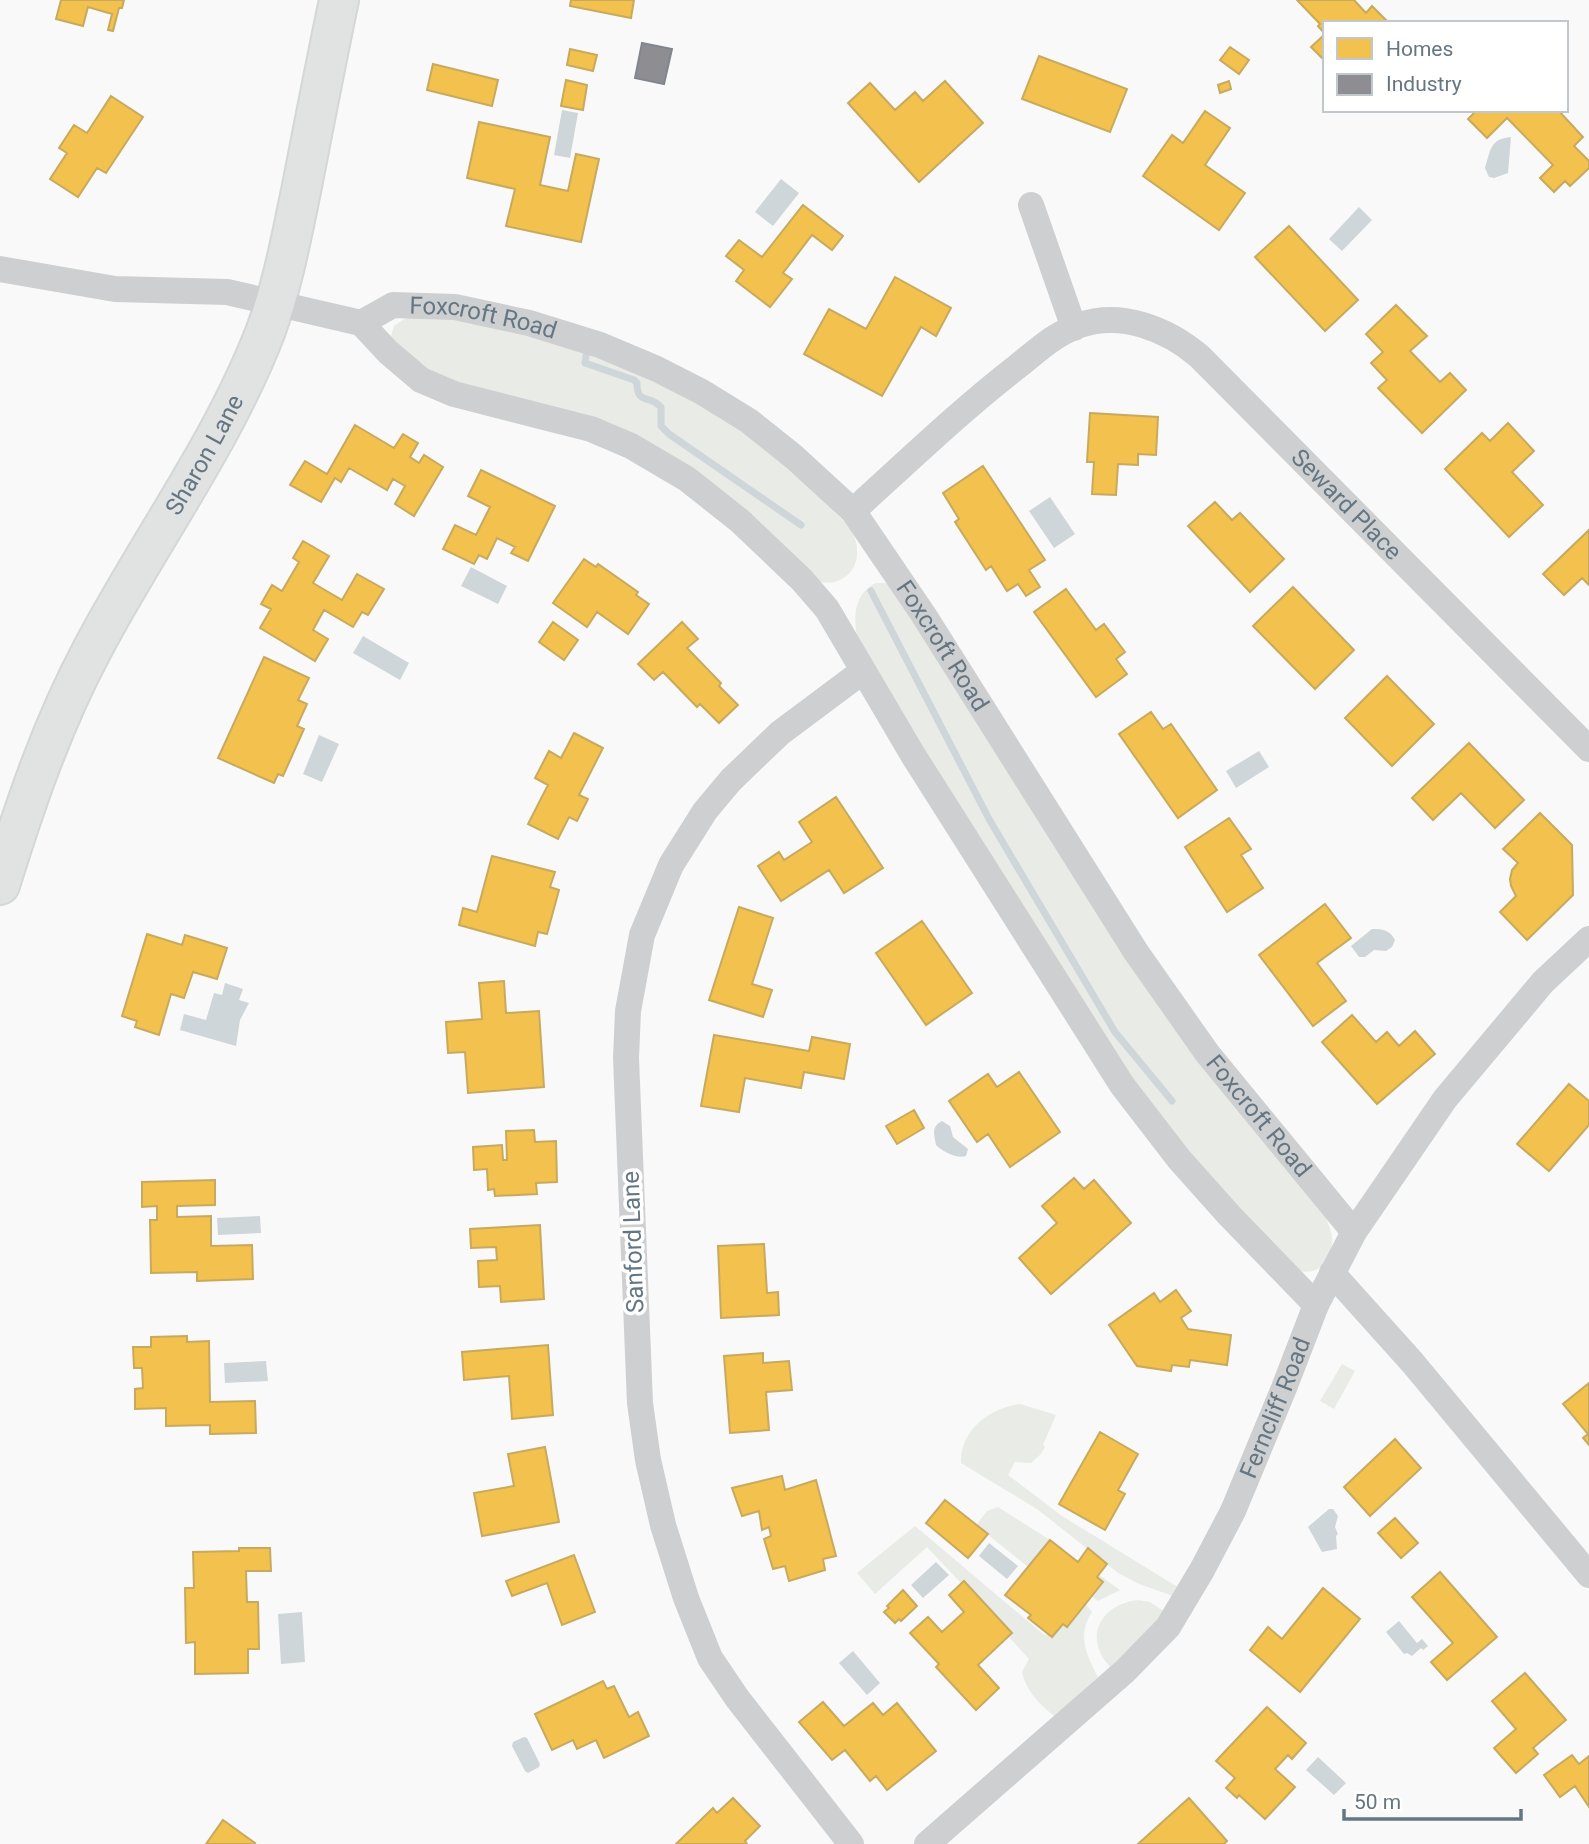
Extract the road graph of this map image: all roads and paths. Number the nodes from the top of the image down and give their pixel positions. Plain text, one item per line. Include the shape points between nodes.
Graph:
1 (339, 0) edge
2 (1031, 205) dead end
3 (0, 269) edge
4 (275, 303) junction
5 (360, 323) junction
6 (1074, 328) junction
7 (853, 511) junction
8 (863, 671) junction
9 (1589, 749) edge
10 (0, 885) edge
11 (1589, 939) edge
12 (1354, 1232) junction
13 (1332, 1273) junction
14 (1315, 1305) junction
15 (1589, 1575) edge
16 (851, 1844) edge
17 (927, 1844) edge

1 - 4 main road, Sharon Lane
2 - 6 street
3 - 4 street via 115,289 227,292
4 - 5 street
4 - 10 main road, Sharon Lane via 227,414 92,649 61,712
5 - 7 street, Foxcroft Road via 393,305 455,307 600,345 657,369 749,421
5 - 8 street, Foxcroft Road via 421,380 472,400 591,429 687,479 802,580 827,609
6 - 7 street, Seward Place via 1056,336 992,386
6 - 9 street, Seward Place via 1125,321 1170,335 1187,346
7 - 12 street, Foxcroft Road via 1136,952 1207,1053
8 - 14 street, Foxcroft Road via 1122,1085 1228,1215
8 - 16 street, Sanford Lane via 779,733 728,783 691,832 671,865 642,935 628,1011 626,1058 640,1403 663,1525 710,1658
11 - 12 street, Ferncliff Road via 1543,982 1445,1099
12 - 13 street, Ferncliff Road
13 - 14 street, Ferncliff Road
13 - 15 street
14 - 17 street, Ferncliff Road via 1233,1511 1168,1627 1125,1671

